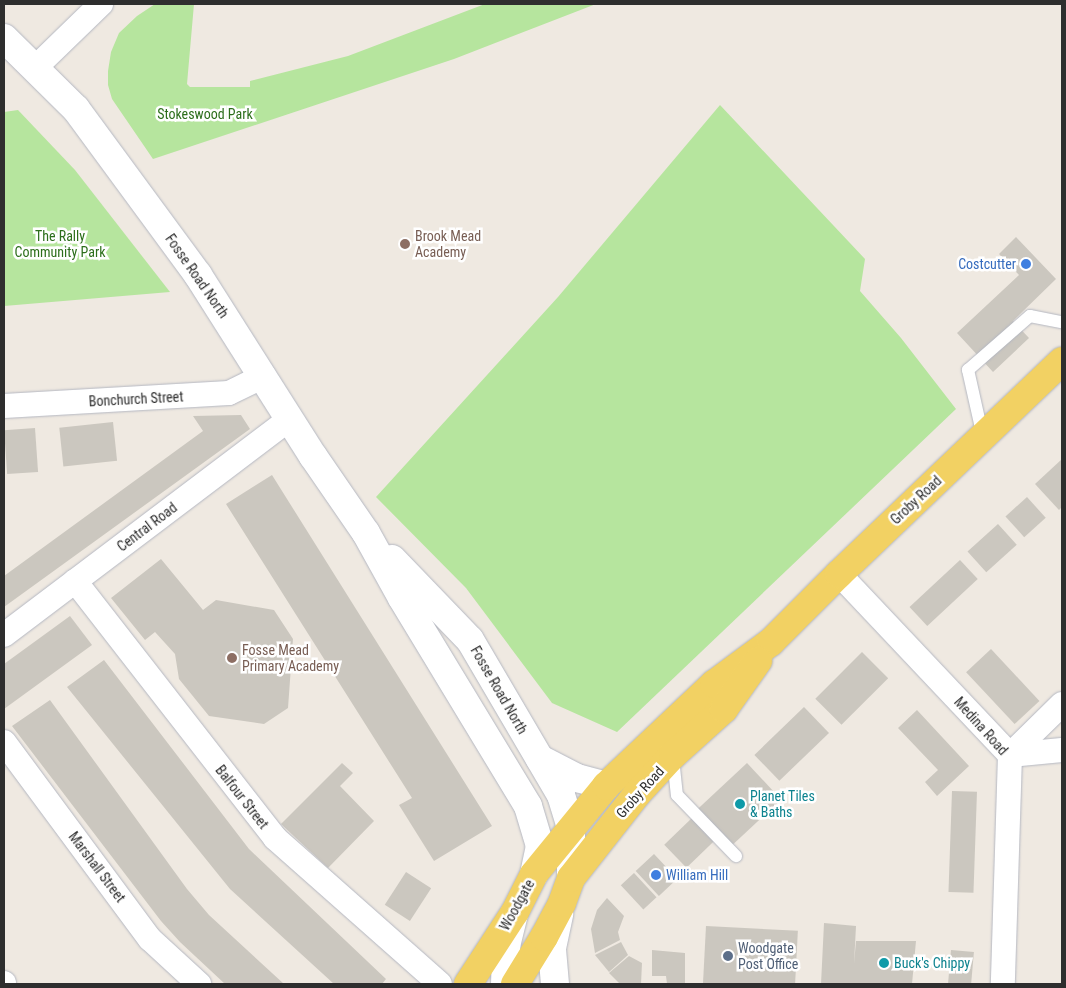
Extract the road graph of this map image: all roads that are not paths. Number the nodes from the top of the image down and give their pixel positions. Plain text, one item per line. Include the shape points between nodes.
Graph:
1 (101, 4) edge
2 (4, 38) edge
3 (35, 68) junction
4 (1062, 322) edge
5 (1062, 361) edge
6 (264, 376) junction
7 (4, 406) edge
8 (290, 419) junction
9 (983, 437) junction
10 (366, 533) junction
11 (839, 574) junction
12 (75, 581) junction
13 (4, 635) edge
14 (771, 642) junction
15 (1062, 704) edge
16 (4, 742) edge
17 (1062, 750) edge
18 (1010, 755) junction
19 (673, 756) junction
20 (540, 759) junction
21 (606, 786) junction
22 (528, 806) junction
23 (620, 814) junction
24 (570, 828) junction
25 (736, 856) dead end
26 (534, 874) junction
27 (566, 890) junction
28 (515, 912) junction
29 (199, 984) edge
30 (440, 984) edge
31 (468, 984) edge
32 (505, 984) edge
33 (514, 984) edge
34 (555, 984) edge
35 (1003, 984) edge

1 - 3 street
2 - 3 street, Fosse Road North
3 - 6 street, Fosse Road North via 82,117 198,275
4 - 9 lane via 1030,316 968,370
5 - 9 main road, Groby Road
6 - 7 street, Bonchurch Street via 229,393
6 - 8 street, Fosse Road North
8 - 10 street, Fosse Road North
8 - 12 street, Central Road
9 - 11 main road, Groby Road
10 - 20 street, Fosse Road North via 470,640
10 - 22 street, Fosse Road North
11 - 14 main road, Groby Road
11 - 18 street, Medina Road
12 - 13 street, Central Road
12 - 30 street, Balfour Street via 274,838
14 - 19 main road, Groby Road via 724,709
14 - 21 main road, Groby Road via 714,684
15 - 18 street
16 - 29 street, Marshall Street via 150,940
17 - 18 street
18 - 35 street, Medina Road
19 - 23 main road, Groby Road
19 - 25 lane via 677,795
20 - 21 street via 577,778
20 - 24 street, Fosse Road North via 561,795
21 - 24 main road, Groby Road
22 - 24 street
22 - 26 street, Fosse Road North via 540,846
23 - 24 street via 584,830
23 - 27 main road, Groby Road
24 - 26 main road, Woodgate
24 - 27 street, Fosse Road North
26 - 28 main road, Woodgate
27 - 33 main road
27 - 34 street, Fosse Road North via 552,948
28 - 31 main road, Woodgate
28 - 32 street via 506,946

